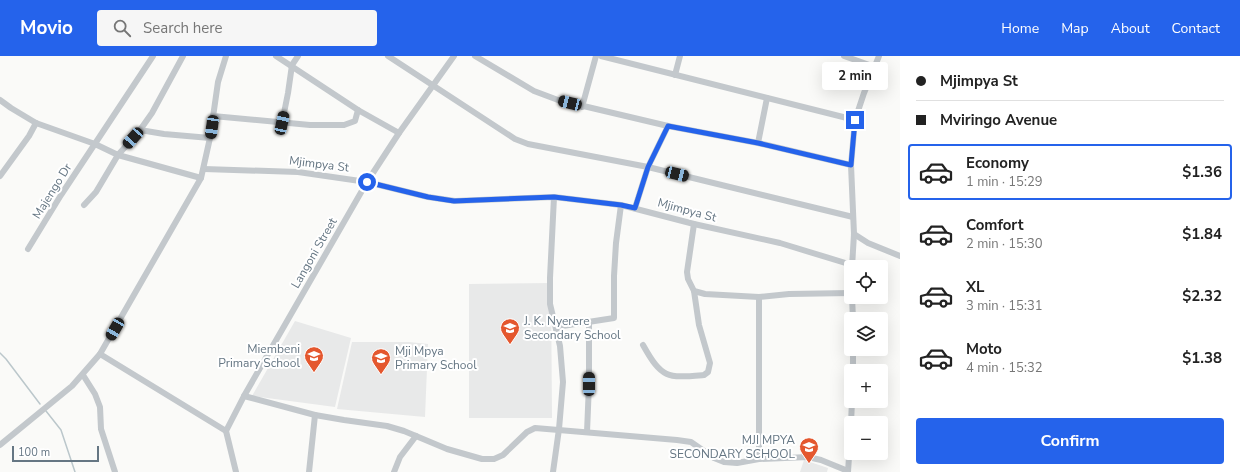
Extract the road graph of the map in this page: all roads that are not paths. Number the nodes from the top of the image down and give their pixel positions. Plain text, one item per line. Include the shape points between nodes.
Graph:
1 (153, 56) edge
2 (183, 56) edge
3 (226, 56) edge
4 (276, 56) edge
5 (298, 56) edge
6 (388, 56) edge
7 (454, 56) edge
8 (474, 56) edge
9 (596, 56) edge
10 (601, 56) edge
11 (680, 56) edge
12 (844, 56) edge
13 (879, 56) edge
14 (613, 58) edge
15 (292, 65) junction
16 (875, 67) junction
17 (675, 75) junction
18 (432, 85) junction
19 (767, 98) junction
20 (0, 100) edge
21 (582, 106) junction
22 (358, 110) junction
23 (214, 116) junction
24 (855, 120) junction
25 (36, 122) junction
26 (282, 123) junction
27 (668, 126) junction
28 (140, 130) junction
29 (399, 133) junction
30 (210, 138) junction
31 (758, 143) junction
32 (94, 144) junction
33 (118, 155) junction
34 (851, 165) junction
35 (648, 167) junction
36 (204, 169) junction
37 (0, 176) edge
38 (201, 178) junction
39 (367, 182) junction
40 (554, 197) junction
41 (84, 205) dead end
42 (621, 205) junction
43 (635, 208) junction
44 (853, 217) junction
45 (694, 224) junction
46 (854, 234) junction
47 (28, 250) dead end
48 (900, 256) edge
49 (852, 260) edge
50 (844, 263) edge
51 (694, 292) junction
52 (844, 293) edge
53 (759, 297) junction
54 (589, 323) junction
55 (556, 327) junction
56 (643, 345) dead end
57 (100, 354) junction
58 (83, 375) junction
59 (244, 396) junction
60 (315, 415) junction
61 (226, 430) junction
62 (559, 430) junction
63 (587, 432) junction
64 (416, 436) junction
65 (1, 442) edge
66 (759, 459) junction
67 (849, 460) edge
68 (848, 471) edge
69 (114, 472) edge
70 (236, 472) edge
71 (309, 472) edge
72 (394, 472) edge
73 (553, 472) edge

1 - 32 street, Majengo Dr
2 - 28 street
3 - 23 street via 218,82
4 - 15 street
5 - 15 street
6 - 18 street
7 - 18 street, Langoni Street
8 - 21 street via 534,91
9 - 21 street
10 - 14 street
11 - 17 street
12 - 16 street
13 - 16 street
14 - 17 street
15 - 22 street
15 - 26 street
16 - 24 street
17 - 19 street
18 - 29 street, Langoni Street
18 - 35 street via 515,139 528,144
19 - 24 street
19 - 31 street
20 - 25 street
21 - 27 street
22 - 26 street via 355,121 344,125
22 - 29 street
23 - 26 street
23 - 30 street
24 - 34 street
25 - 32 street
25 - 37 street
27 - 31 street
27 - 35 street
28 - 30 street
28 - 33 street
29 - 39 street, Langoni Street
30 - 36 street
31 - 34 street
32 - 33 street
32 - 47 street, Majengo Dr
33 - 38 street
33 - 41 street via 96,192
34 - 44 street
35 - 43 street
35 - 44 street
36 - 38 street
36 - 39 street, Mjimpya St via 285,171
38 - 57 street
39 - 40 street, Mjimpya St via 454,201
39 - 59 street, Langoni Street
40 - 42 street, Mjimpya St
40 - 55 street via 550,304
42 - 43 street, Mjimpya St
42 - 54 street via 615,256 614,318
43 - 45 street, Mjimpya St
44 - 46 street
45 - 50 street, Mjimpya St via 780,243
45 - 51 street via 688,272 688,279
46 - 48 street via 868,243
46 - 49 street
51 - 53 street
51 - 56 street via 699,326 710,363 708,372 670,376 658,368
52 - 53 street
53 - 66 street
54 - 55 street
54 - 63 street
55 - 62 street via 563,382
57 - 58 street
57 - 61 street
58 - 65 street via 59,398
58 - 69 street via 100,407 101,430
59 - 60 street
59 - 61 street, Langoni Street
60 - 64 street via 387,426
60 - 71 street
61 - 70 street
62 - 63 street
62 - 64 street via 535,428 527,432 503,455 494,459 464,454
62 - 73 street
63 - 66 street via 691,442 724,462 737,463
64 - 72 street via 400,457
66 - 68 street via 808,457
67 - 68 street

